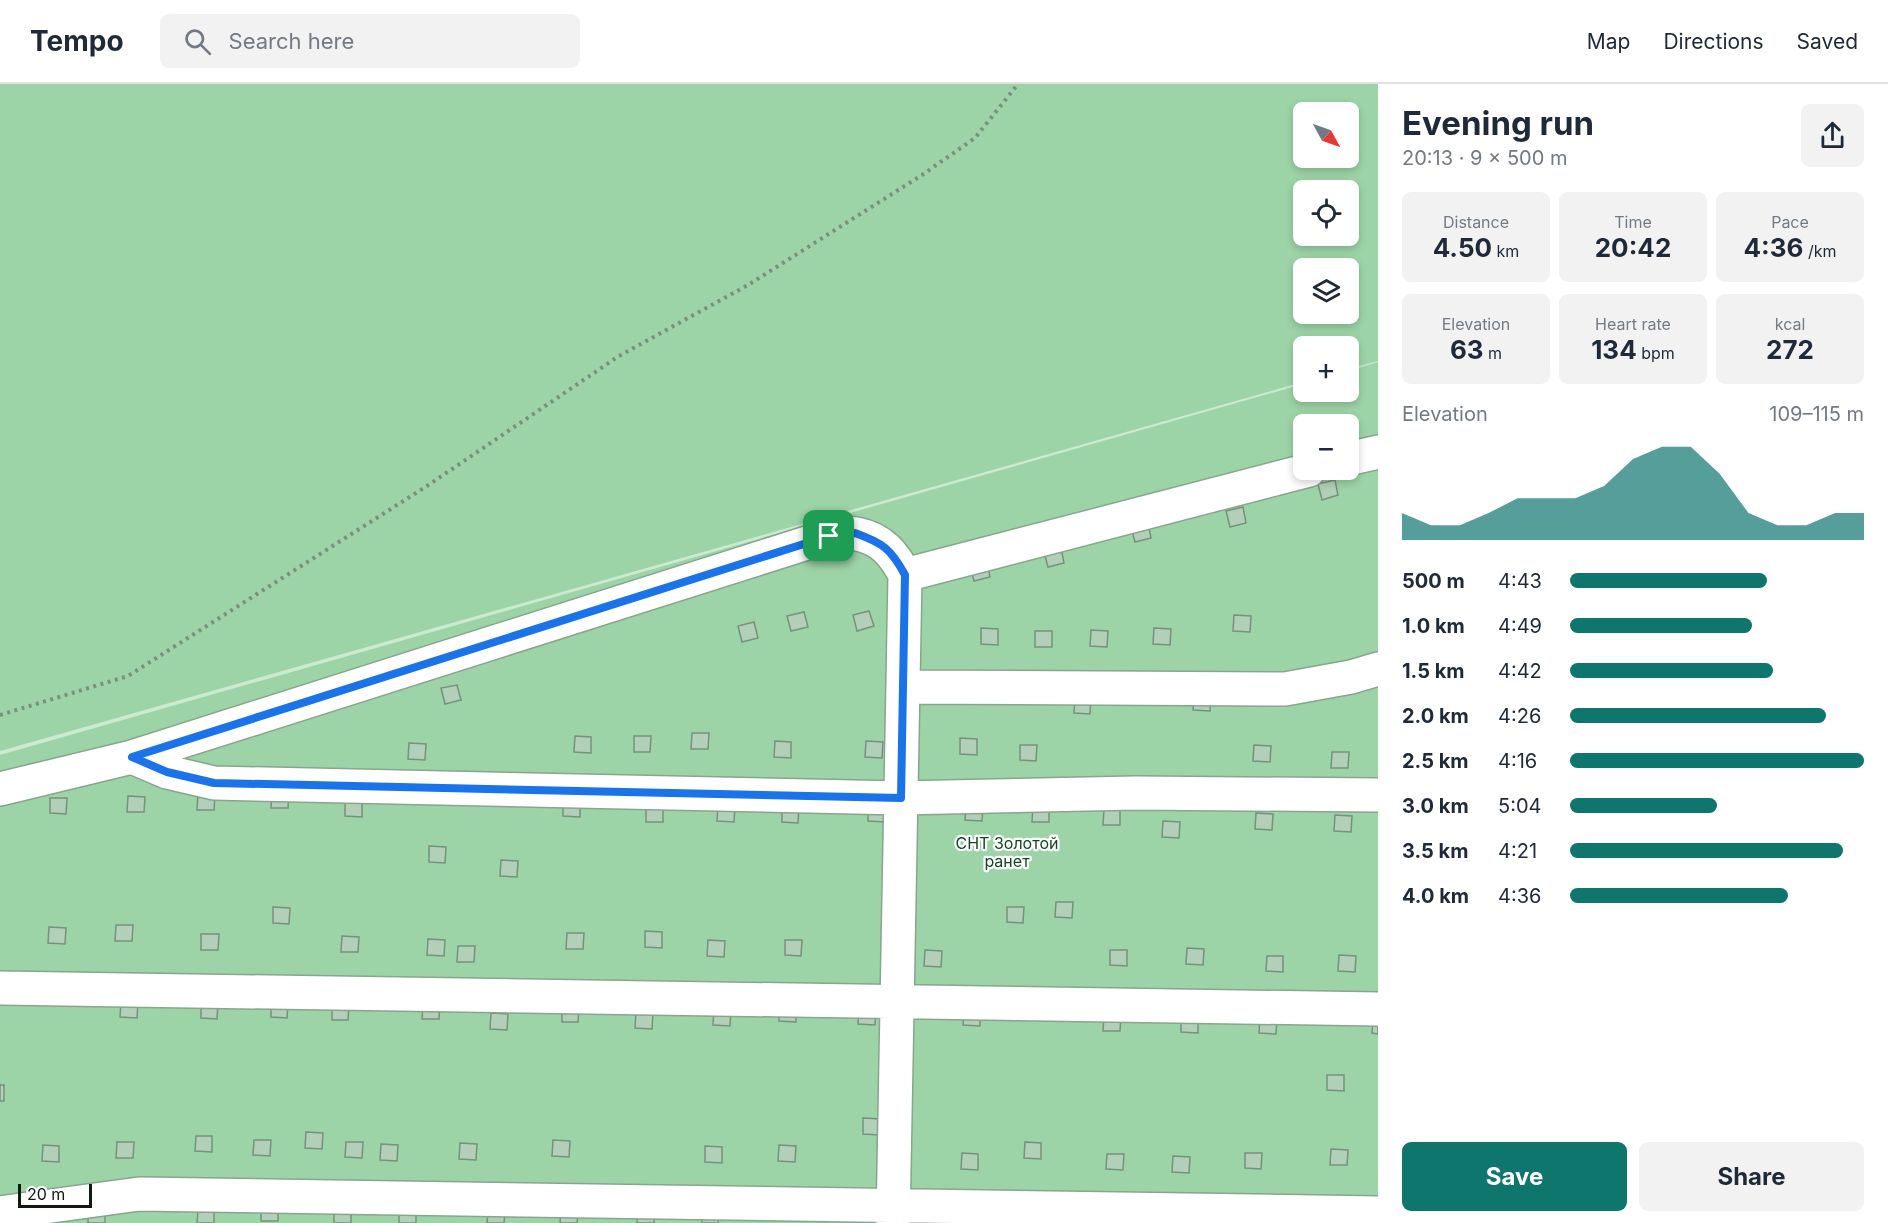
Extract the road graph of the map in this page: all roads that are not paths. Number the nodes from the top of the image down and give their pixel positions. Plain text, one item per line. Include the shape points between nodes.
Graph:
1 (1378, 452) edge
2 (1359, 456) edge
3 (1293, 474) edge
4 (905, 575) junction
5 (1378, 669) edge
6 (903, 687) junction
7 (132, 757) junction
8 (0, 789) edge
9 (1378, 795) edge
10 (901, 798) junction
11 (0, 988) edge
12 (897, 1001) junction
13 (1378, 1009) edge
14 (0, 1213) edge
15 (1378, 1213) edge
16 (893, 1215) edge

1 - 2 street
3 - 4 street
4 - 6 street
4 - 7 street via 894,554 875,540 855,533 829,536
5 - 6 street via 1285,689
6 - 10 street
7 - 8 street
7 - 10 street via 167,772 214,783
9 - 10 street
10 - 12 street
11 - 12 street
12 - 13 street
12 - 16 street
14 - 16 street via 139,1194
15 - 16 street

